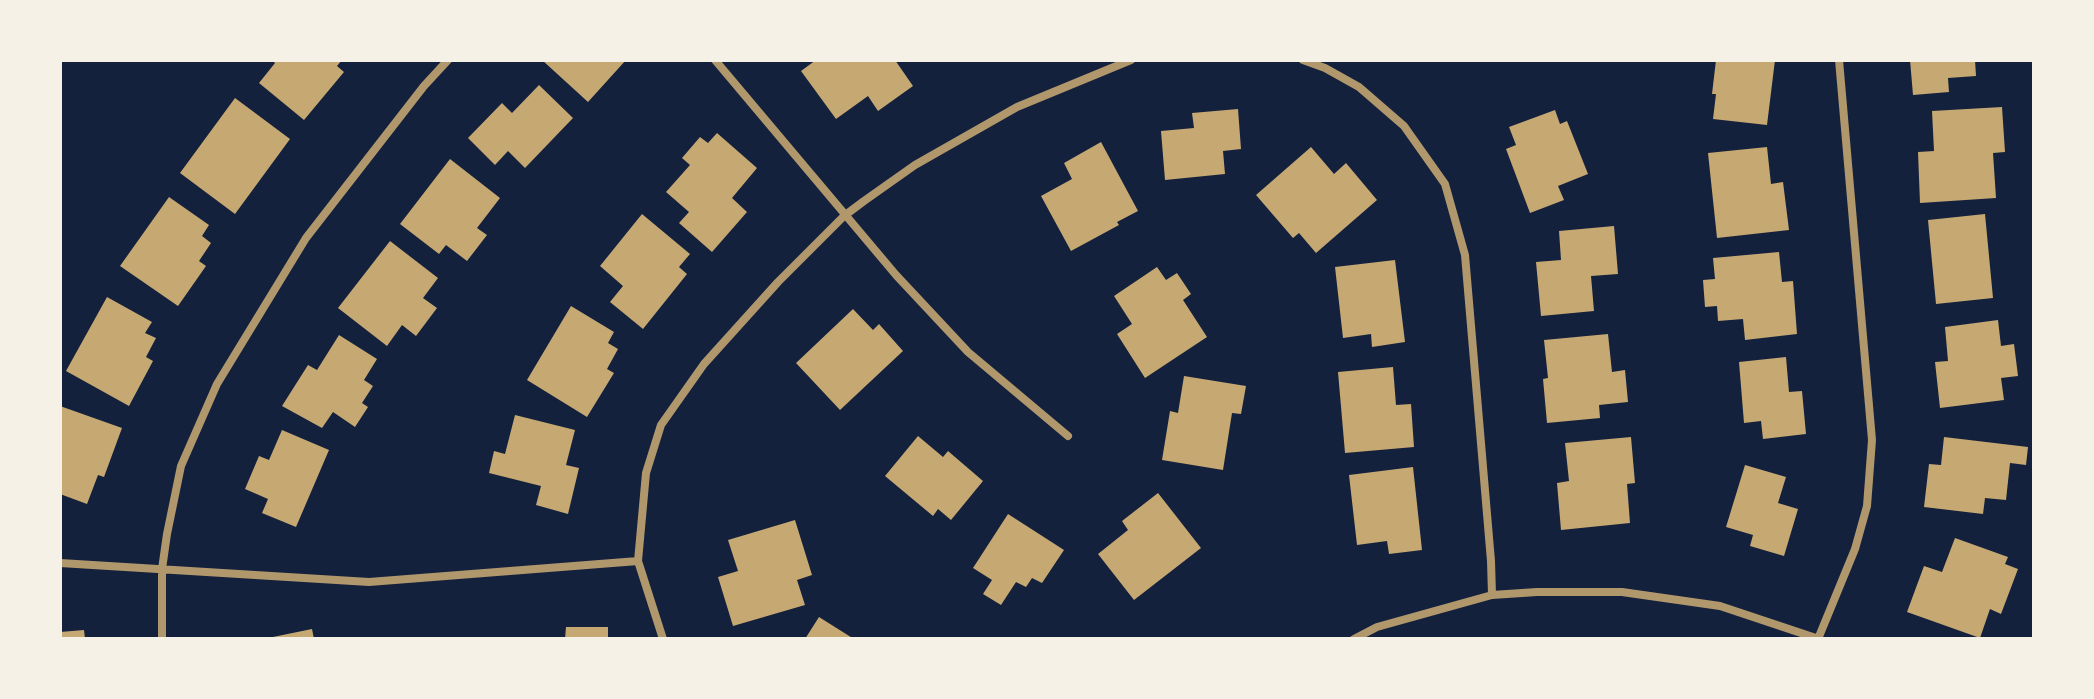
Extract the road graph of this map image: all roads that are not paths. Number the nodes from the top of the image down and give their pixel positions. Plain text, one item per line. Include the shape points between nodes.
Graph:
1 (448, 60) edge
2 (715, 60) edge
3 (1131, 60) edge
4 (1303, 60) edge
5 (1839, 60) edge
6 (1326, 64) edge
7 (844, 216) junction
8 (1068, 436) dead end
9 (638, 561) junction
10 (60, 563) edge
11 (162, 569) junction
12 (1492, 595) junction
13 (162, 639) edge
14 (663, 639) edge
15 (1354, 639) edge
16 (1818, 639) edge

1 - 11 street via 306,238 217,384 181,466
2 - 7 street
3 - 7 street via 1017,107 915,165
4 - 6 street
5 - 16 street via 1872,440 1867,506
6 - 12 street via 1404,126 1445,184 1465,255
7 - 8 street via 968,352
7 - 9 street via 704,364 661,425 646,473
9 - 11 street via 369,582
9 - 14 street
10 - 11 street
11 - 13 street
12 - 15 street via 1377,627
12 - 16 street via 1622,592 1720,606

